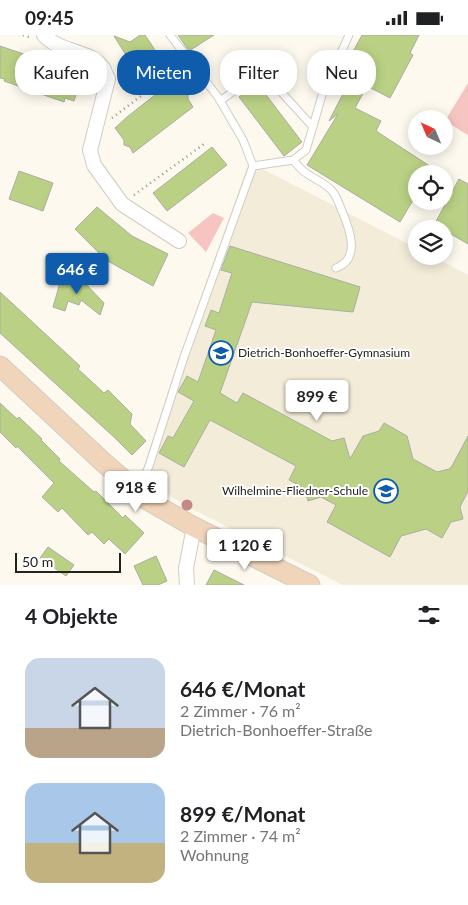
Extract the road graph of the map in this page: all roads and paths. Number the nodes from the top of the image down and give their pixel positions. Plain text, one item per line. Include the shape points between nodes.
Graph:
1 (23, 35) edge
2 (31, 35) edge
3 (44, 35) edge
4 (170, 35) edge
5 (348, 35) edge
6 (143, 95) edge
7 (220, 101) junction
8 (98, 117) junction
9 (313, 127) junction
10 (204, 144) dead end
11 (293, 160) junction
12 (253, 166) junction
13 (122, 204) junction
14 (178, 241) dead end
15 (336, 269) dead end
16 (0, 366) edge
17 (138, 493) junction
18 (194, 527) junction
19 (187, 585) edge
20 (310, 585) edge

1 - 2 path
3 - 8 street via 58,46 91,58 103,68 108,79
4 - 7 lane
5 - 9 lane via 323,91
6 - 8 path via 110,120
7 - 9 lane via 262,71
7 - 12 lane
8 - 13 street via 90,150 94,165
9 - 11 lane via 306,150
10 - 13 path
11 - 12 lane
11 - 15 lane via 304,172 330,189 346,219 352,246 347,261
12 - 17 lane
13 - 14 street
16 - 17 street
17 - 18 street
18 - 19 street via 186,568
18 - 20 street

